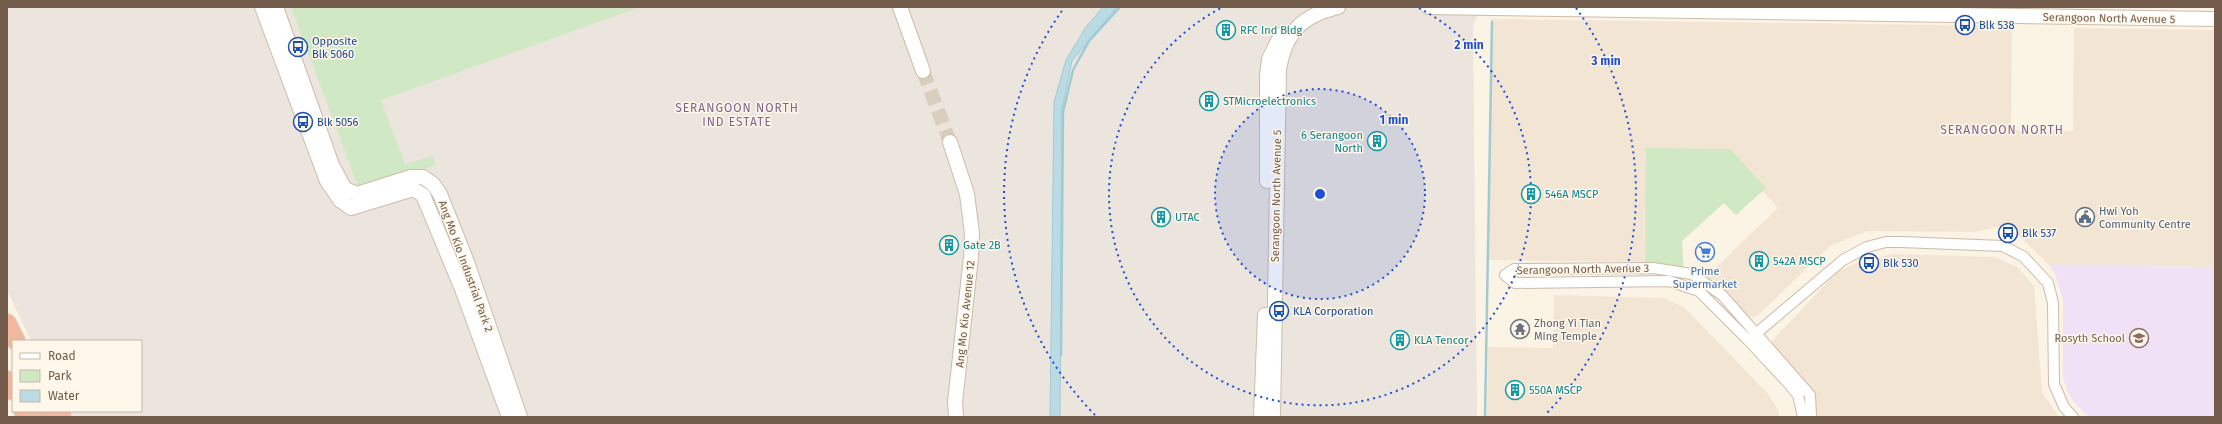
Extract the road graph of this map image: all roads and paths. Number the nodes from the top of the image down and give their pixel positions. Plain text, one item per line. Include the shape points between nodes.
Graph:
1 (262, 7) edge
2 (276, 7) edge
3 (900, 7) edge
4 (1312, 7) edge
5 (1338, 7) edge
6 (1428, 7) edge
7 (1805, 7) edge
8 (1731, 10) edge
9 (2215, 14) edge
10 (2215, 19) edge
11 (923, 71) tunnel mouth
12 (950, 142) tunnel mouth
13 (1531, 269) junction
14 (2039, 274) junction
15 (1531, 283) junction
16 (7, 323) edge
17 (1752, 336) junction
18 (16, 340) edge
19 (7, 380) edge
20 (12, 389) edge
21 (509, 417) edge
22 (520, 417) edge
23 (956, 417) edge
24 (1262, 417) edge
25 (1273, 417) edge
26 (1803, 417) edge
27 (1811, 417) edge
28 (2068, 417) edge
29 (2073, 417) edge

1 - 21 street, Ang Mo Kio Industrial Park 2 via 327,181 340,200 351,208 414,189 423,195 462,289
2 - 22 street, Ang Mo Kio Industrial Park 2 via 332,165 345,189 357,194 412,177 423,177 440,194 467,262
3 - 11 street
4 - 24 street, Serangoon North Avenue 5 via 1286,28 1269,59 1267,267
5 - 25 street, Serangoon North Avenue 5 via 1318,13 1301,23 1291,34 1282,52 1278,69
6 - 8 street, Serangoon North Avenue 5
7 - 9 street, Serangoon North Avenue 5
8 - 10 street, Serangoon North Avenue 5
12 - 23 street, Ang Mo Kio Avenue 12 via 967,194 972,232 972,257 955,402
13 - 15 street
13 - 15 street, Serangoon North Avenue 3 via 1514,269 1505,275 1514,283
13 - 17 street, Serangoon North Avenue 3 via 1653,268 1692,274 1722,295
14 - 17 street via 2024,257 2003,246 1886,242 1867,247 1843,260
14 - 28 street via 2045,284 2050,303 2050,384 2060,407
14 - 29 street via 2048,283 2053,303 2054,384 2064,407
15 - 17 street, Serangoon North Avenue 3 via 1669,281 1699,291
16 - 18 highway
17 - 26 street, Serangoon North Avenue 3 via 1798,395
17 - 27 street, Serangoon North Avenue 3 via 1810,394
19 - 20 highway

